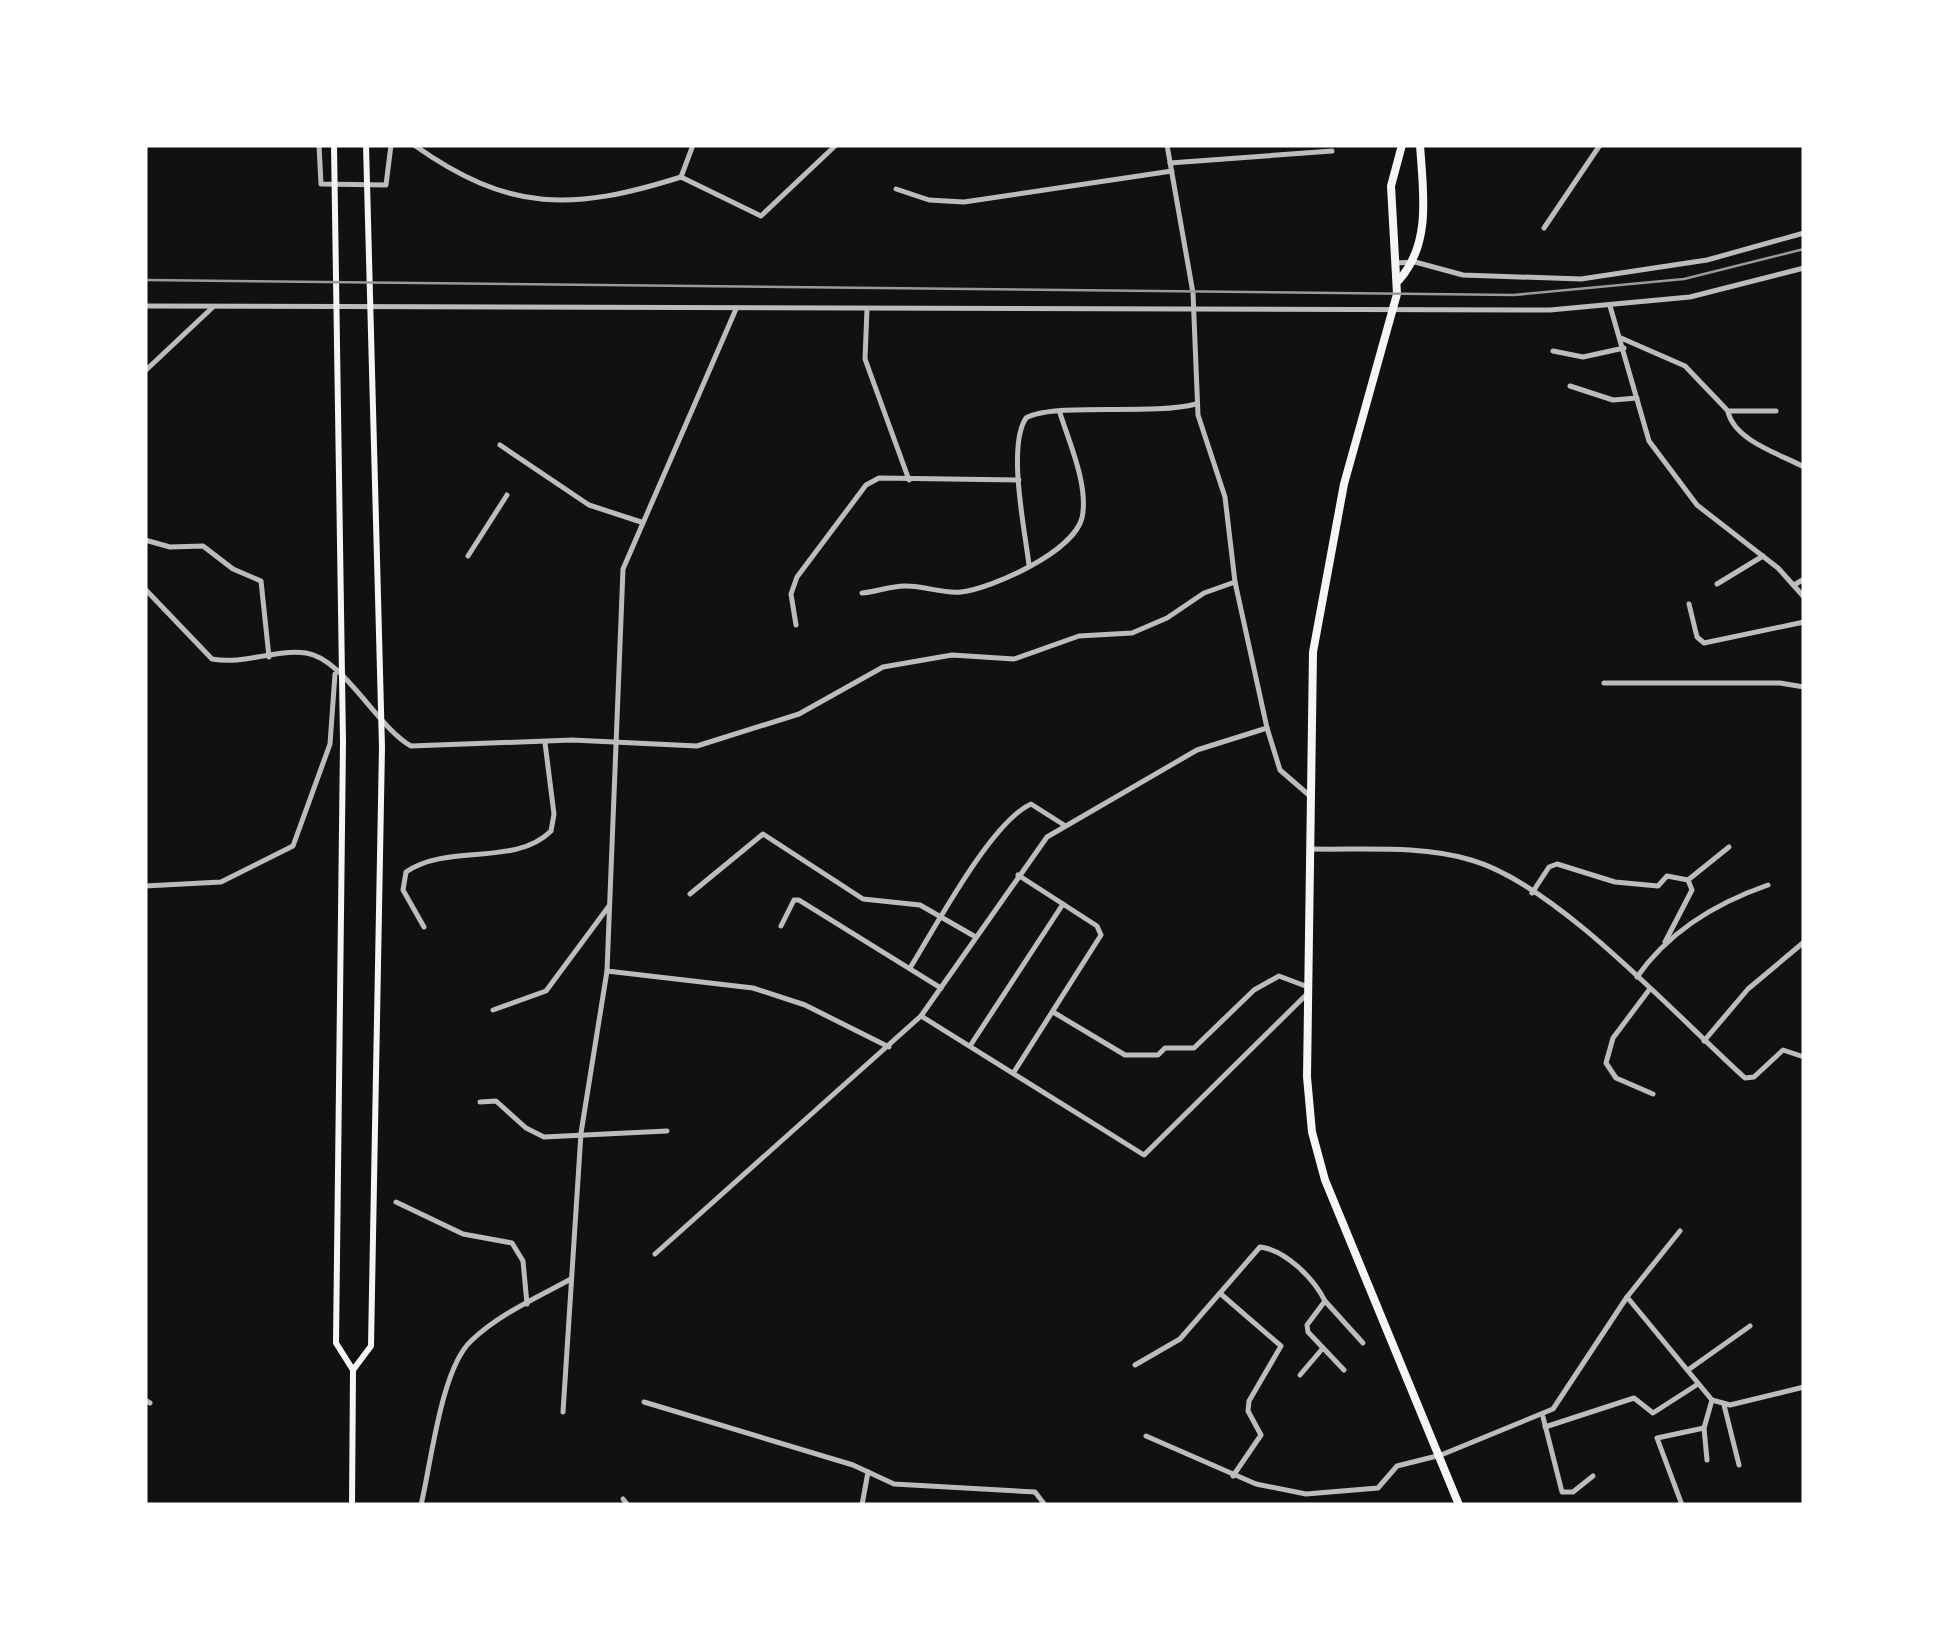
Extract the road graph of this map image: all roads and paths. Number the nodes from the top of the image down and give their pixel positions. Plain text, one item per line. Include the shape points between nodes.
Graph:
1 (319, 145) edge
2 (334, 145) edge
3 (366, 145) edge
4 (392, 145) edge
5 (414, 145) edge
6 (693, 145) edge
7 (836, 145) edge
8 (1167, 145) edge
9 (1402, 145) edge
10 (1420, 145) edge
11 (1600, 145) edge
12 (1332, 152) dead end
13 (1170, 163) junction
14 (1172, 172) junction
15 (681, 176) junction
16 (896, 189) dead end
17 (1544, 228) dead end
18 (1804, 232) edge
19 (1415, 262) junction
20 (1394, 263) junction
21 (1804, 268) edge
22 (1400, 280) junction
23 (145, 306) edge
24 (1610, 306) junction
25 (213, 307) junction
26 (867, 308) junction
27 (736, 309) junction
28 (1195, 311) junction
29 (1391, 311) junction
30 (1621, 338) junction
31 (1624, 348) junction
32 (1553, 351) dead end
33 (145, 371) edge
34 (1570, 386) dead end
35 (1638, 398) junction
36 (1196, 404) junction
37 (1728, 411) junction
38 (1776, 411) dead end
39 (1060, 412) junction
40 (500, 445) dead end
41 (1804, 467) edge
42 (909, 480) junction
43 (1019, 480) junction
44 (507, 495) dead end
45 (642, 522) junction
46 (145, 540) edge
47 (468, 556) dead end
48 (1762, 556) junction
49 (1029, 566) junction
50 (1804, 579) edge
51 (1235, 582) junction
52 (1718, 584) dead end
53 (1794, 585) junction
54 (145, 589) edge
55 (862, 593) dead end
56 (1804, 597) edge
57 (1690, 604) dead end
58 (1804, 622) edge
59 (796, 625) dead end
60 (269, 657) junction
61 (334, 671) junction
62 (1604, 683) dead end
63 (1804, 687) edge
64 (1267, 728) junction
65 (545, 743) junction
66 (616, 744) junction
67 (1312, 798) junction
68 (1064, 825) junction
69 (1729, 847) dead end
70 (1311, 849) junction
71 (1018, 875) junction
72 (1688, 880) junction
73 (145, 886) edge
74 (1768, 886) dead end
75 (1532, 892) junction
76 (690, 894) dead end
77 (610, 904) junction
78 (1063, 904) junction
79 (942, 917) junction
80 (782, 926) dead end
81 (424, 927) dead end
82 (974, 936) junction
83 (1665, 942) junction
84 (1804, 942) edge
85 (910, 968) junction
86 (607, 971) junction
87 (1636, 977) junction
88 (941, 988) junction
89 (1308, 990) junction
90 (1649, 990) junction
91 (493, 1010) dead end
92 (1053, 1012) junction
93 (921, 1016) junction
94 (1704, 1041) junction
95 (888, 1046) junction
96 (970, 1046) junction
97 (1804, 1057) edge
98 (1014, 1073) junction
99 (1653, 1094) dead end
100 (480, 1102) dead end
101 (668, 1131) dead end
102 (581, 1133) junction
103 (396, 1202) dead end
104 (1680, 1231) dead end
105 (655, 1254) dead end
106 (571, 1279) junction
107 (1222, 1295) junction
108 (1627, 1297) junction
109 (1325, 1302) junction
110 (527, 1304) junction
111 (1750, 1326) dead end
112 (1363, 1343) dead end
113 (1322, 1348) junction
114 (1134, 1365) dead end
115 (353, 1370) junction
116 (1344, 1370) dead end
117 (1688, 1370) junction
118 (1300, 1375) dead end
119 (1698, 1384) junction
120 (1804, 1387) edge
121 (1712, 1400) junction
122 (644, 1402) dead end
123 (1724, 1405) junction
124 (563, 1412) dead end
125 (1543, 1417) junction
126 (1546, 1427) junction
127 (1704, 1428) junction
128 (1146, 1436) dead end
129 (1441, 1455) junction
130 (1707, 1460) dead end
131 (1740, 1464) dead end
132 (868, 1472) junction
133 (1233, 1476) junction
134 (1593, 1476) dead end
135 (623, 1499) dead end
136 (352, 1505) edge
137 (421, 1505) edge
138 (628, 1505) edge
139 (862, 1505) edge
140 (1045, 1505) edge
141 (1459, 1505) edge
142 (1682, 1505) edge

1 - 4 street via 321,184 386,185
2 - 115 main road via 343,742 336,1343
3 - 115 main road via 382,746 370,1346
5 - 15 street via 480,182 543,202 618,194
6 - 15 street
7 - 15 street via 761,216
8 - 13 street
9 - 20 main road via 1391,186
10 - 19 main road via 1423,226
11 - 17 street
12 - 13 street
13 - 14 street
14 - 16 street via 964,202
14 - 28 street
18 - 19 street via 1707,260 1581,279 1463,275
19 - 20 street
19 - 22 main road
20 - 22 main road
21 - 24 street via 1690,298
22 - 29 main road
23 - 25 street
24 - 29 street
24 - 30 street
25 - 27 street
25 - 33 street
26 - 27 street
26 - 28 street
26 - 42 street via 865,359
27 - 45 street
28 - 29 street
28 - 36 street
29 - 67 main road via 1318,609
30 - 31 street
30 - 37 street via 1685,366
31 - 32 street via 1583,358
31 - 35 street
34 - 35 street via 1613,400
35 - 48 street via 1649,441 1697,505
36 - 39 street via 1153,412
36 - 51 street via 1226,498
37 - 38 street
37 - 41 street via 1746,437
39 - 43 street via 1031,414 1022,422
39 - 49 street via 1082,519 1064,542
40 - 45 street via 580,500
42 - 43 street
42 - 59 street via 879,478 859,491 797,577 791,594
43 - 49 street
44 - 47 street
45 - 66 street via 620,588
46 - 60 street via 203,546 261,581
48 - 52 street
48 - 53 street
49 - 55 street via 963,592 902,586
50 - 53 street
51 - 64 street
51 - 66 street via 1132,633 1079,636 1014,659 940,656 883,667 782,721 697,746
53 - 56 street
54 - 60 street via 206,656 236,662
57 - 58 street via 1704,643
60 - 61 street via 307,653
61 - 65 street via 411,746
61 - 73 street via 330,744 293,846 221,882
62 - 63 street
64 - 67 street via 1280,770
64 - 68 street via 1197,750
65 - 66 street
65 - 81 street via 551,831 530,845 440,858 406,872 403,890
66 - 77 street
67 - 70 main road
68 - 71 street
68 - 79 street via 1028,804 983,854
69 - 72 street
70 - 75 street via 1454,856 1489,866
70 - 89 main road
71 - 78 street
71 - 82 street
72 - 75 street via 1672,874 1658,886 1643,885 1557,864
72 - 83 street via 1692,890
74 - 83 street via 1714,908
75 - 87 street
76 - 79 street via 763,834 863,900 910,903
77 - 86 street
77 - 91 street via 546,991
78 - 92 street via 1101,935
78 - 96 street
79 - 82 street
79 - 85 street
80 - 85 street via 798,900
82 - 88 street
83 - 87 street
84 - 94 street via 1748,990
85 - 88 street
86 - 95 street via 753,988
86 - 102 street
87 - 90 street
88 - 93 street
89 - 92 street via 1279,976 1254,990 1194,1048 1164,1048 1158,1055 1125,1055
89 - 98 street via 1144,1155
89 - 129 main road via 1307,1077 1324,1180
90 - 94 street
90 - 99 street via 1613,1038 1606,1062 1616,1078
92 - 98 street
93 - 95 street
93 - 96 street
94 - 97 street via 1749,1080 1776,1053
95 - 105 street
96 - 98 street
100 - 102 street via 496,1101 544,1137
101 - 102 street
102 - 106 street
103 - 110 street via 462,1234 512,1243 523,1261
104 - 108 street
106 - 110 street
106 - 124 street
107 - 109 street via 1260,1247 1290,1261
107 - 114 street via 1180,1340
107 - 133 street via 1281,1346 1249,1401 1261,1435
108 - 117 street
108 - 125 street
109 - 112 street
109 - 113 street via 1307,1325
110 - 137 street via 464,1350
111 - 117 street
113 - 116 street
113 - 118 street
115 - 136 main road
117 - 119 street
119 - 121 street
119 - 126 street via 1652,1413 1634,1398
120 - 123 street
121 - 123 street
121 - 127 street
122 - 132 street
123 - 131 street
125 - 126 street
125 - 129 street
126 - 134 street via 1562,1492 1574,1492
127 - 130 street
127 - 142 street via 1656,1438
128 - 133 street
129 - 133 street via 1397,1466 1378,1488 1306,1494
129 - 141 main road
132 - 139 street
132 - 140 street via 894,1484 1035,1492
135 - 138 street

